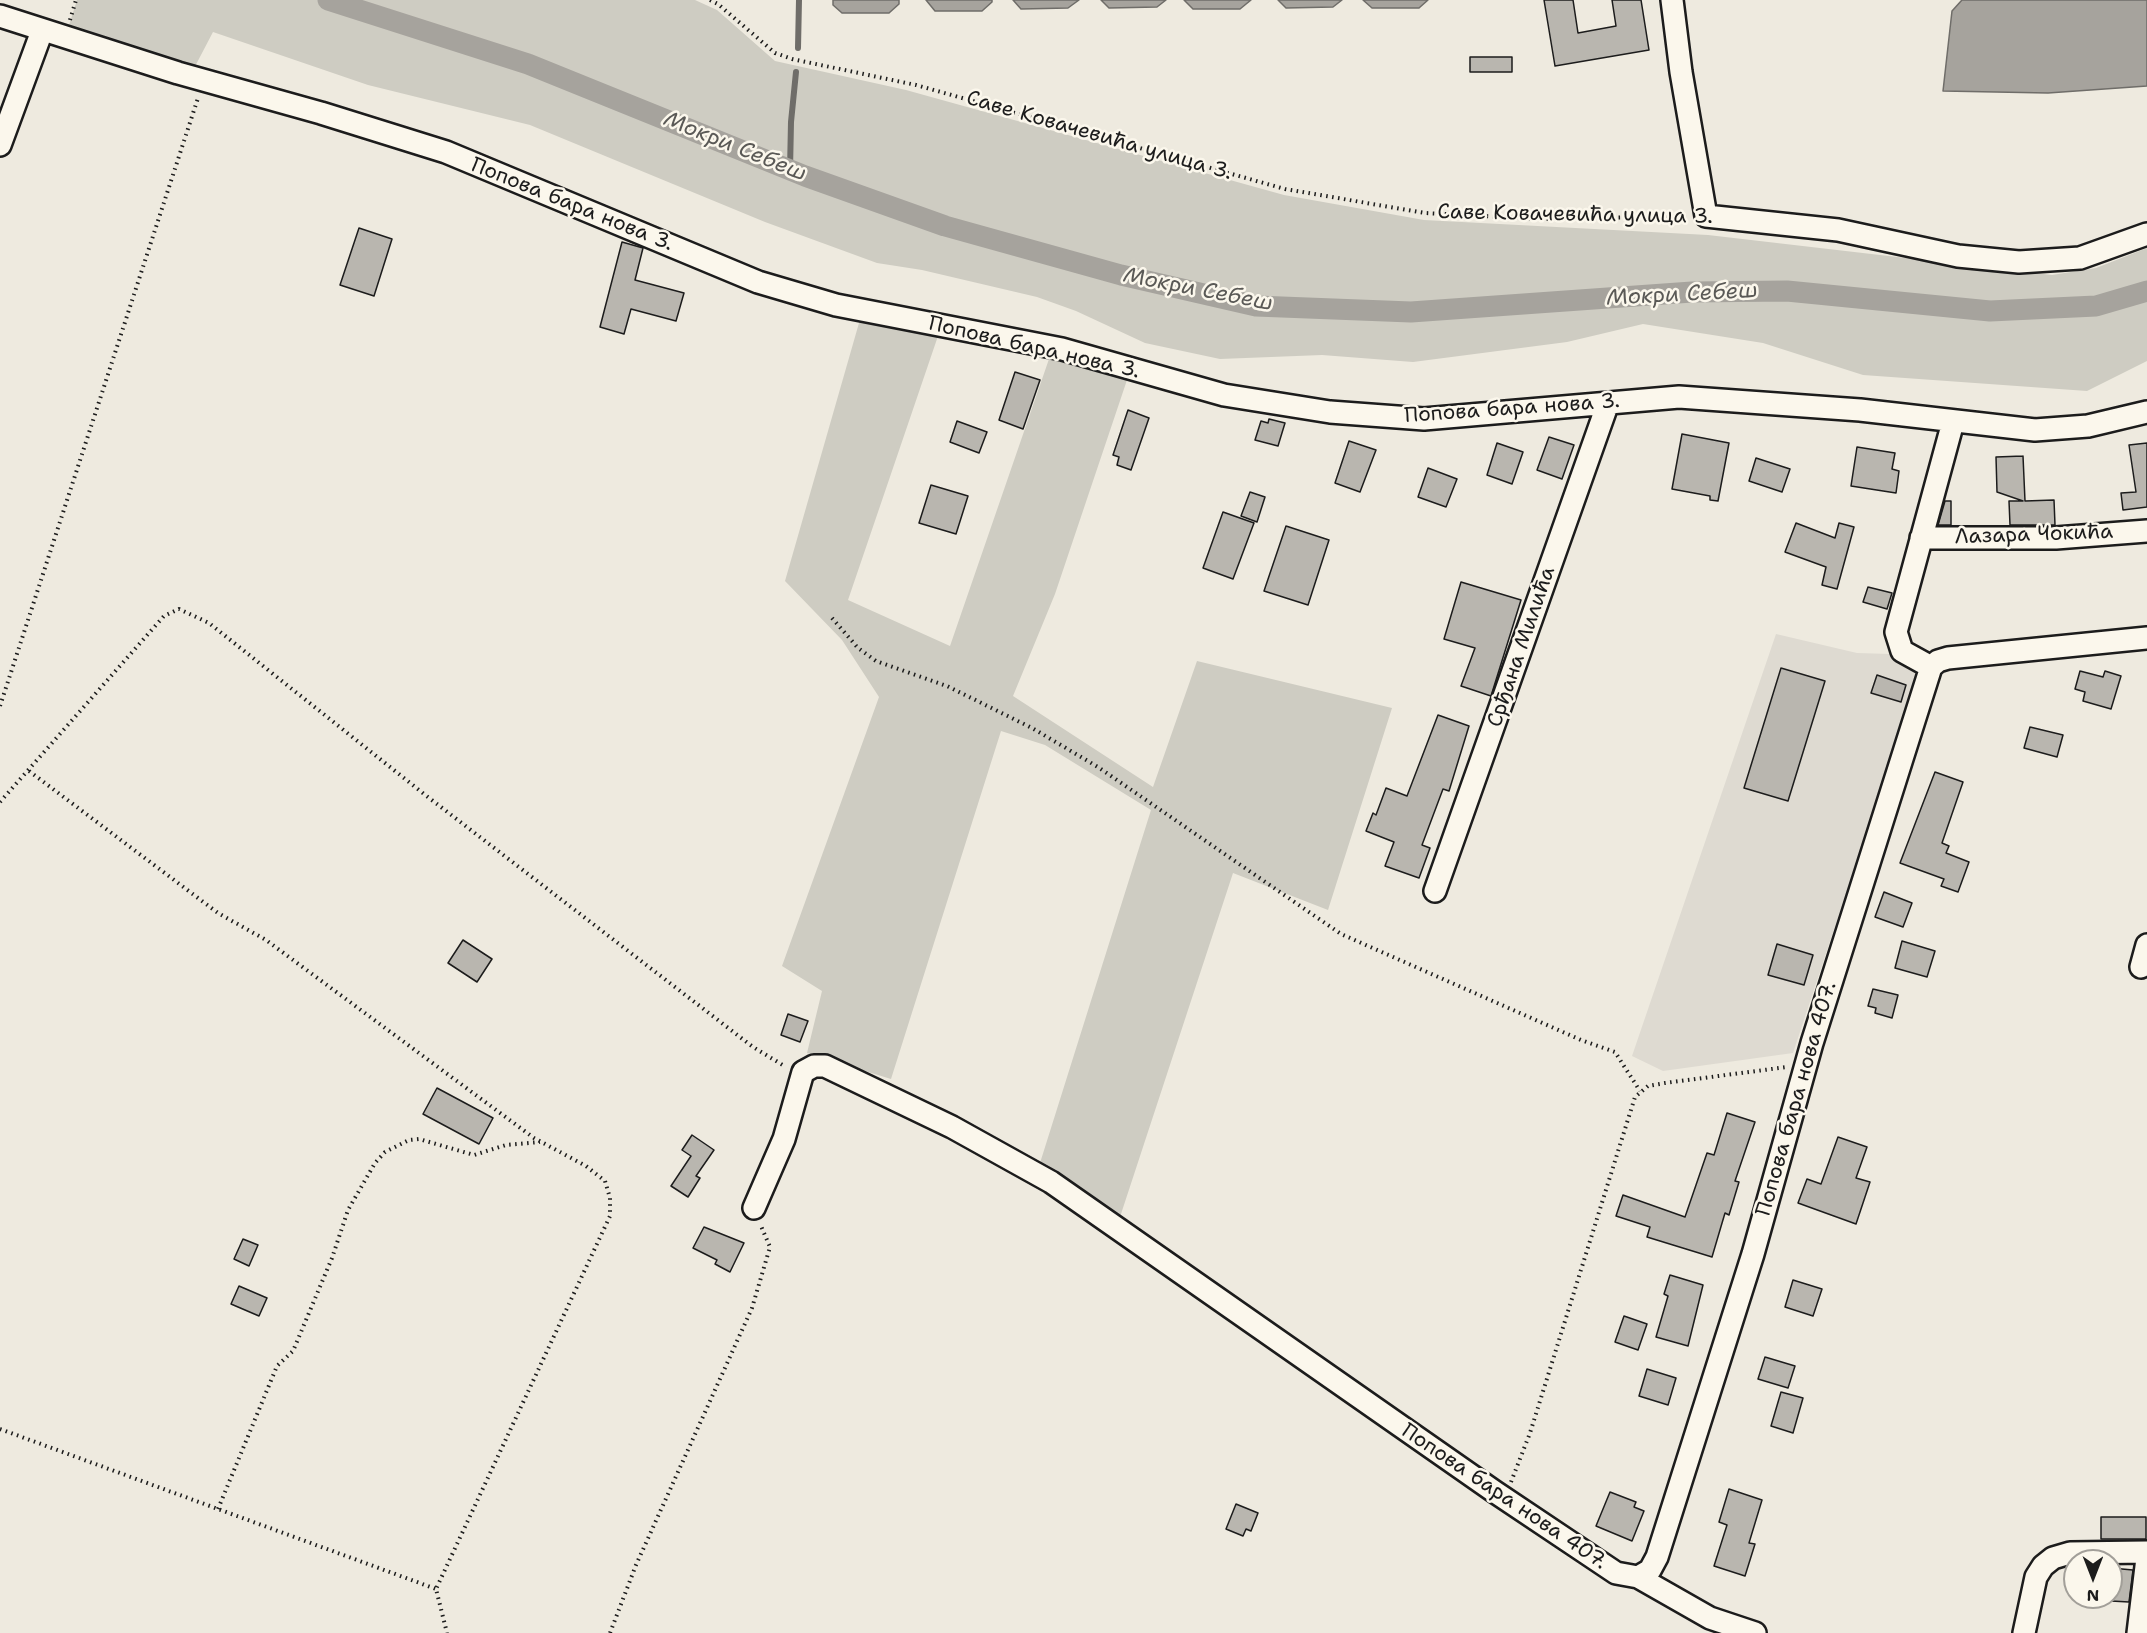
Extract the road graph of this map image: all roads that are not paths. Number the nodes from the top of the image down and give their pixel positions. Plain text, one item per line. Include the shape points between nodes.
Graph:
1 (1672, 0) edge
2 (0, 16) edge
3 (42, 31) junction
4 (0, 145) edge
5 (2147, 234) edge
6 (1608, 403) junction
7 (2147, 411) edge
8 (1953, 422) junction
9 (2147, 531) edge
10 (1921, 538) junction
11 (2147, 638) edge
12 (1931, 667) junction
13 (1435, 891) dead end
14 (2147, 945) edge
15 (2140, 967) dead end
16 (754, 1208) road end
17 (2147, 1552) edge
18 (2147, 1557) edge
19 (1638, 1577) junction
20 (1755, 1633) edge
21 (2024, 1633) edge
22 (2138, 1633) edge

1 - 5 street, Саве Ковачевића улица 3. via 1706,216 1838,230 1958,256 2019,262 2080,258
2 - 3 street, Попова бара нова 3.
3 - 4 street
3 - 6 street, Попова бара нова 3. via 446,152 758,282 836,305 1062,350 1224,395 1330,412 1424,418
6 - 8 street, Попова бара нова 3. via 1679,397 1860,410
6 - 13 street, Срђана Милића
7 - 8 street, Попова бара нова 3. via 2068,429 2035,430
8 - 10 street
9 - 10 street, Лазара Чокића via 2056,538
10 - 12 street via 1896,632 1902,651
11 - 12 street via 1948,658
12 - 19 street, Попова бара нова 407. via 1657,1557 1650,1570
14 - 15 street
16 - 19 street, Попова бара нова 407. via 784,1139 803,1072 814,1066 831,1069 952,1127 1051,1182 1616,1573
17 - 21 street via 2070,1553 2053,1558 2036,1577
18 - 22 street
19 - 20 street via 1710,1618

